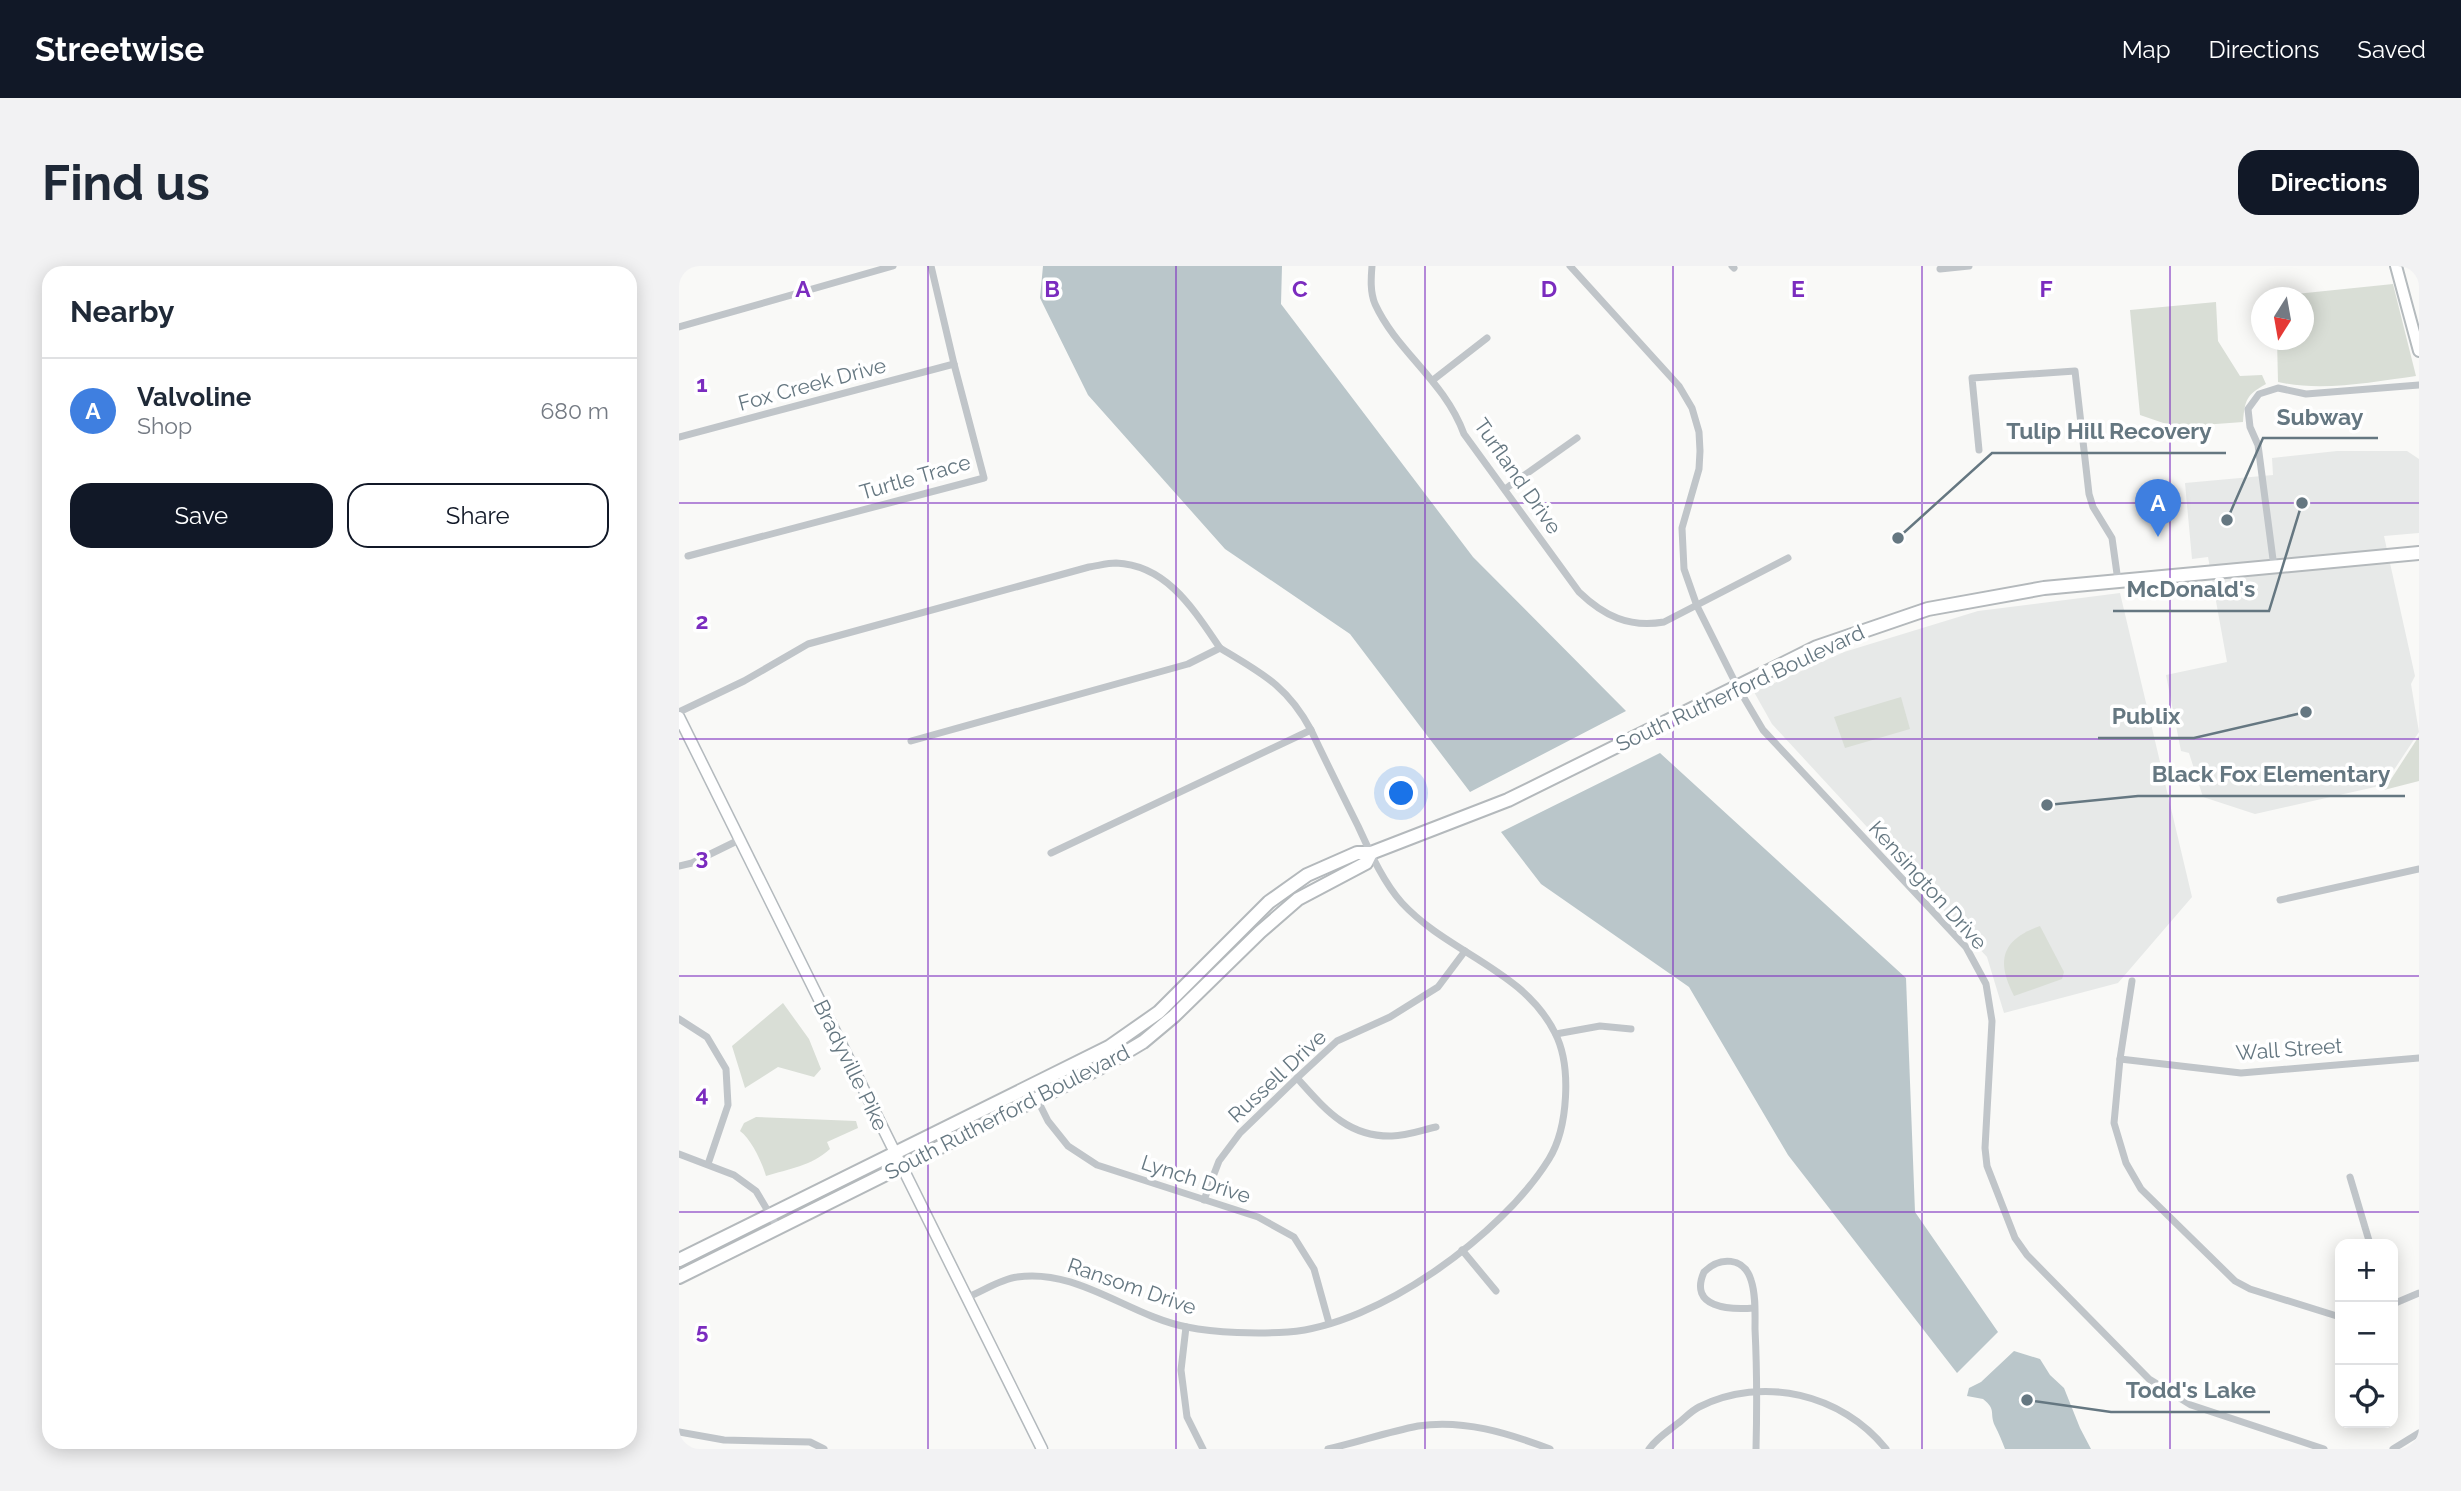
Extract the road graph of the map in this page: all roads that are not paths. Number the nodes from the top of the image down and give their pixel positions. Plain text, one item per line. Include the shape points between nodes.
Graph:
1 (893, 266) edge
2 (930, 266) edge
3 (1372, 266) edge
4 (1570, 266) edge
5 (1969, 266) edge
6 (2396, 266) edge
7 (1940, 269) dead end
8 (679, 327) edge
9 (1487, 338) dead end
10 (2419, 351) edge
11 (954, 364) junction
12 (1433, 380) junction
13 (2419, 385) edge
14 (679, 437) edge
15 (1577, 438) dead end
16 (1979, 450) dead end
17 (1505, 489) junction
18 (2419, 553) edge
19 (688, 556) dead end
20 (1788, 558) dead end
21 (2274, 567) junction
22 (2118, 581) junction
23 (1697, 606) junction
24 (1220, 648) junction
25 (1737, 686) junction
26 (679, 712) edge
27 (679, 717) edge
28 (1311, 730) junction
29 (911, 741) dead end
30 (739, 840) junction
31 (1051, 853) dead end
32 (1371, 853) junction
33 (679, 866) edge
34 (2419, 869) edge
35 (2280, 900) dead end
36 (1465, 951) junction
37 (2132, 981) dead end
38 (679, 1019) edge
39 (1631, 1029) dead end
40 (1556, 1034) junction
41 (2419, 1058) edge
42 (2120, 1059) junction
43 (1297, 1078) junction
44 (1030, 1086) junction
45 (1037, 1099) junction
46 (1436, 1128) dead end
47 (894, 1153) junction
48 (679, 1154) edge
49 (708, 1164) junction
50 (901, 1166) junction
51 (2350, 1177) dead end
52 (1205, 1200) junction
53 (770, 1215) junction
54 (778, 1228) junction
55 (2369, 1239) edge
56 (1462, 1250) junction
57 (679, 1260) edge
58 (679, 1276) edge
59 (1496, 1291) dead end
60 (2419, 1293) edge
61 (968, 1297) junction
62 (2398, 1302) edge
63 (1754, 1308) junction
64 (2335, 1315) edge
65 (1329, 1323) junction
66 (1186, 1327) junction
67 (1757, 1392) junction
68 (679, 1432) edge
69 (2419, 1433) edge
70 (824, 1449) edge
71 (1042, 1449) edge
72 (1203, 1449) edge
73 (1328, 1449) edge
74 (1550, 1449) edge
75 (1649, 1449) edge
76 (1756, 1449) edge
77 (1886, 1449) edge
78 (2323, 1449) edge
79 (2393, 1449) edge

1 - 8 street
2 - 11 street, Turtle Trace
3 - 12 street, Turfland Drive via 1374,302 1389,328
4 - 23 street, Kensington Drive via 1679,386 1692,408 1699,432 1699,469 1682,528 1681,549
5 - 7 street
6 - 10 main road
9 - 12 street
11 - 14 street, Fox Creek Drive
11 - 19 street, Turtle Trace via 984,478
12 - 17 street, Turfland Drive via 1456,412 1464,434
13 - 21 street via 2306,394 2278,388 2259,394 2249,409 2250,428 2258,445
15 - 17 street
16 - 22 street via 1972,377 2075,371 2089,494 2112,538
17 - 23 street, Turfland Drive via 1594,607 1627,622 1649,625
18 - 21 highway, South Rutherford Boulevard
20 - 23 street, Turfland Drive
21 - 22 highway, South Rutherford Boulevard
22 - 25 highway, South Rutherford Boulevard via 2044,588 1928,609 1817,648
23 - 25 street, Kensington Drive
24 - 26 street via 1181,593 1140,567 1114,563 808,644
24 - 28 street, Ransom Drive via 1285,691
24 - 29 street via 1188,664
25 - 32 highway, South Rutherford Boulevard via 1508,800
25 - 78 street, Kensington Drive via 1763,730 1966,947 1977,966 1986,984 1992,1021 1987,1166 2015,1238 2027,1255 2167,1392 2191,1405
27 - 30 main road, Bradyville Pike
28 - 31 street
28 - 32 street, Ransom Drive
30 - 33 street
30 - 47 main road, Bradyville Pike
32 - 36 street, Ransom Drive via 1401,902 1427,927
32 - 44 highway, South Rutherford Boulevard via 1357,853 1307,875 1269,902 1159,1012 1108,1047
32 - 45 highway, South Rutherford Boulevard via 1366,863 1298,899 1143,1042
34 - 35 street
36 - 40 street, Ransom Drive via 1534,1002
36 - 43 street, Russell Drive via 1438,987 1390,1017 1337,1041
37 - 42 street
38 - 49 street via 707,1037 726,1069 727,1105
39 - 40 street via 1600,1026
40 - 56 street, Ransom Drive via 1565,1071 1566,1107 1551,1156 1520,1200
41 - 42 street, Wall Street via 2241,1073
42 - 64 street via 2114,1123 2126,1163 2141,1189 2235,1281
43 - 46 street via 1331,1115 1359,1132 1393,1136
43 - 52 street, Russell Drive via 1240,1133 1219,1161
44 - 45 street, Lynch Drive
44 - 47 highway, South Rutherford Boulevard
45 - 50 highway, South Rutherford Boulevard
45 - 52 street, Lynch Drive via 1068,1146 1097,1165
47 - 50 main road, Bradyville Pike
47 - 53 highway, South Rutherford Boulevard
48 - 49 street
49 - 53 street via 756,1191
50 - 54 highway, South Rutherford Boulevard
50 - 61 main road, Bradyville Pike
51 - 55 street
52 - 65 street, Lynch Drive via 1258,1217 1294,1237 1314,1269
53 - 54 street
53 - 57 highway, South Rutherford Boulevard
54 - 58 highway, South Rutherford Boulevard
56 - 59 street
56 - 65 street, Ransom Drive via 1377,1305
60 - 62 street
61 - 66 street, Ransom Drive via 1016,1277 1055,1278
61 - 71 main road, Bradyville Pike
63 - 63 street via 1727,1309 1709,1301 1701,1288 1705,1272 1723,1261 1741,1265 1751,1279
63 - 67 street
65 - 66 street, Ransom Drive via 1289,1332
66 - 72 street via 1181,1370 1187,1417
67 - 75 street via 1699,1408
67 - 76 street
67 - 77 street via 1786,1393 1828,1404 1864,1426
68 - 70 street via 723,1440 810,1442
69 - 79 street
73 - 74 street via 1419,1426 1463,1425 1508,1433

